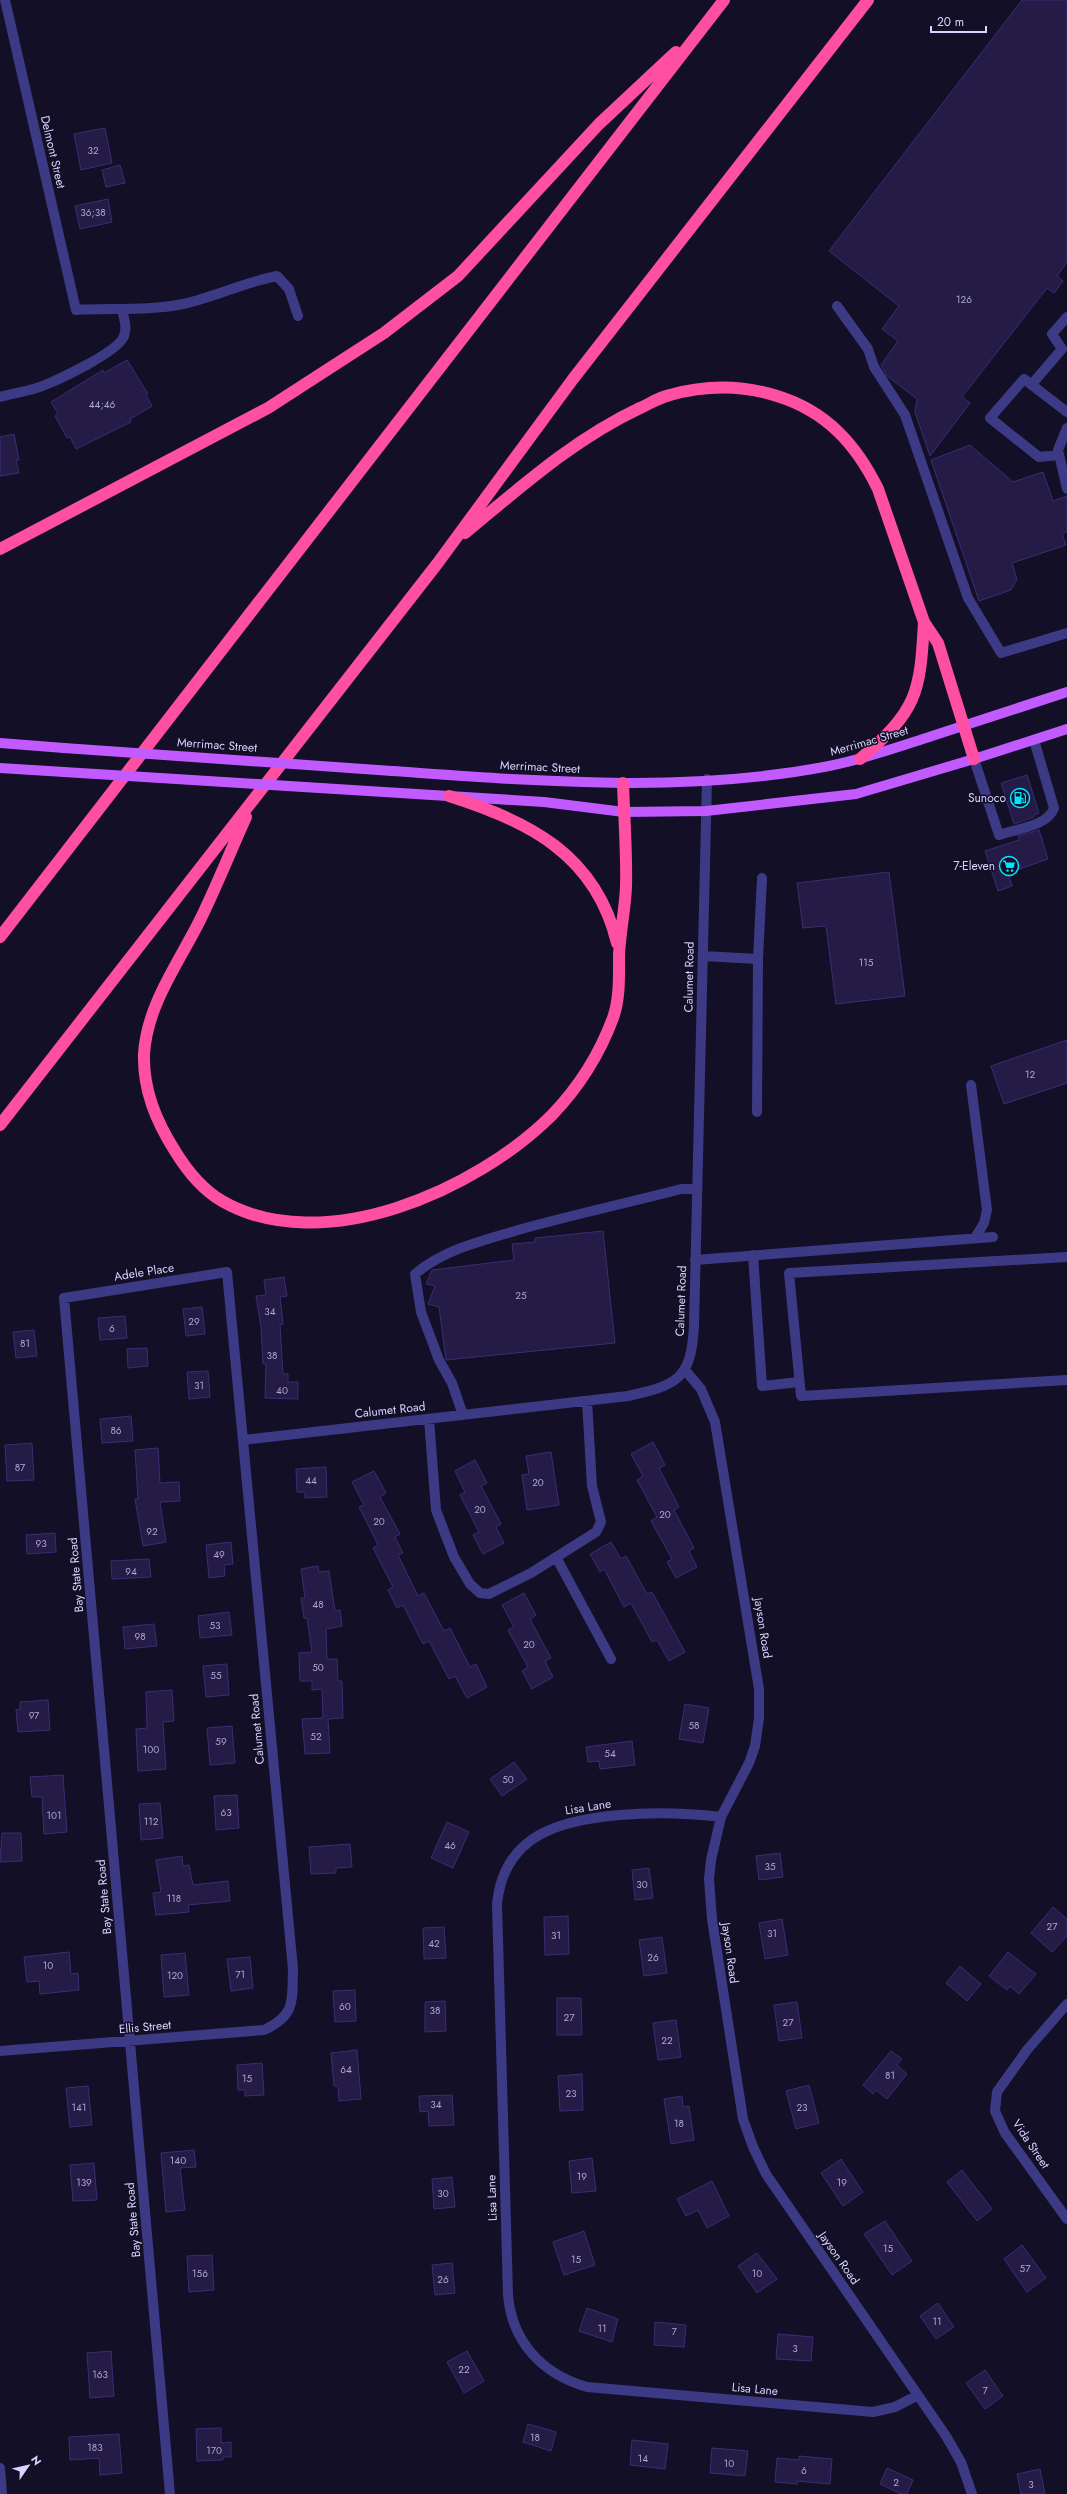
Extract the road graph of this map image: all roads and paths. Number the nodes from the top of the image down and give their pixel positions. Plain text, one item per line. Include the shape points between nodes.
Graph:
1 (5, 0) edge
2 (724, 0) edge
3 (868, 0) edge
4 (702, 28) junction
5 (837, 306) dead end
6 (122, 309) junction
7 (298, 316) dead end
8 (1067, 316) edge
9 (1032, 384) junction
10 (0, 397) edge
11 (1067, 412) edge
12 (1067, 428) edge
13 (1059, 455) junction
14 (1067, 490) edge
15 (452, 544) junction
16 (0, 549) edge
17 (924, 622) junction
18 (1067, 633) edge
19 (1067, 692) edge
20 (964, 726) junction
21 (1067, 729) edge
22 (1034, 740) junction
23 (0, 743) edge
24 (860, 759) junction
25 (974, 759) junction
26 (0, 768) edge
27 (707, 779) junction
28 (623, 783) junction
29 (449, 796) junction
30 (254, 798) junction
31 (706, 811) junction
32 (624, 812) junction
33 (762, 878) dead end
34 (0, 937) edge
35 (619, 954) junction
36 (703, 956) junction
37 (758, 959) junction
38 (971, 1085) dead end
39 (757, 1112) dead end
40 (0, 1125) edge
41 (697, 1189) junction
42 (993, 1237) dead end
43 (975, 1238) junction
44 (753, 1256) junction
45 (1067, 1257) edge
46 (695, 1260) junction
47 (227, 1272) joint
48 (64, 1298) joint
49 (685, 1370) junction
50 (1067, 1380) edge
51 (799, 1382) junction
52 (587, 1401) junction
53 (463, 1415) junction
54 (429, 1419) junction
55 (243, 1440) junction
56 (556, 1557) junction
57 (611, 1659) dead end
58 (721, 1817) junction
59 (1067, 2004) edge
60 (288, 2014) joint
61 (130, 2041) junction
62 (0, 2051) edge
63 (1067, 2219) edge
64 (918, 2395) junction
65 (0, 2468) edge
66 (2, 2494) edge
67 (170, 2494) edge
68 (972, 2494) edge

1 - 6 street, Delmont Street via 76,310
2 - 4 highway
3 - 15 highway via 573,379
4 - 16 highway via 599,124 458,276 384,333 268,408
4 - 34 highway
5 - 18 street via 868,349 874,367 905,415 968,598 1002,653
6 - 7 street via 184,304 277,276 289,289
6 - 10 street via 126,326 124,338 118,345 87,365 44,386
8 - 9 street via 1052,334 1062,349
9 - 11 street
9 - 13 street via 1024,378 990,418 1039,458
12 - 13 street via 1058,450
13 - 14 street
15 - 17 highway via 567,450 624,416 669,395 735,386 796,402 841,432 857,450 878,489
15 - 30 highway
17 - 20 highway via 938,643
17 - 24 highway via 917,690 909,707 888,735
19 - 20 main road, Merrimac Street
20 - 24 main road, Merrimac Street
20 - 25 highway
21 - 22 main road
22 - 25 main road
22 - 25 street via 1054,808 1045,820 999,835
23 - 28 main road, Merrimac Street, bridge via 392,772 556,782
24 - 27 main road, Merrimac Street via 749,776
25 - 31 main road via 856,794
26 - 29 main road, bridge
27 - 28 main road, Merrimac Street
27 - 31 street, Calumet Road
28 - 32 highway
29 - 32 main road via 544,802
29 - 35 highway via 499,813 523,825 553,842 578,864 606,906
30 - 35 highway via 200,921 155,1006 144,1054 146,1087 154,1113 167,1138 183,1165 221,1200 257,1215 285,1221 330,1221 397,1208 479,1171 514,1147 552,1114 580,1081 614,1016 620,980
30 - 40 highway
31 - 32 main road
31 - 36 street, Calumet Road
32 - 35 highway via 626,886
33 - 37 street
36 - 37 street
36 - 41 street, Calumet Road
37 - 39 street
38 - 43 street via 987,1210 984,1223
41 - 46 street, Calumet Road
41 - 53 street via 681,1189 463,1246 431,1261 415,1274 421,1312
42 - 43 street
43 - 44 street
44 - 46 street
44 - 51 street via 762,1386
45 - 51 street via 789,1273
46 - 49 street, Calumet Road via 693,1344
47 - 48 street, Adele Place
47 - 55 street, Calumet Road
48 - 61 street, Bay State Road
49 - 52 street, Calumet Road via 674,1381 659,1388 628,1396
49 - 58 street, Jayson Road via 706,1400 718,1435 759,1689 758,1728 753,1750
50 - 51 street via 802,1396
52 - 53 street, Calumet Road
52 - 56 street via 592,1486 601,1522 596,1532
53 - 54 street, Calumet Road
54 - 55 street, Calumet Road
54 - 56 street via 436,1510 454,1557 470,1584 480,1593 489,1594
55 - 60 street, Calumet Road via 293,1969
56 - 57 street
58 - 64 street, Jayson Road via 711,1860 710,1899 737,2090 748,2134 759,2161 774,2186
58 - 64 street, Lisa Lane via 659,1812 572,1821 557,1825 532,1840 515,1857 502,1878 497,1904 508,2295 513,2325 523,2343 542,2365 567,2381 596,2388 873,2412 896,2407
59 - 63 street, Vida Street via 1027,2050 997,2092 996,2111 1006,2133
60 - 61 street, Ellis Street via 264,2030
61 - 62 street, Ellis Street
61 - 67 street, Bay State Road
64 - 68 street, Jayson Road via 961,2462
65 - 66 street

